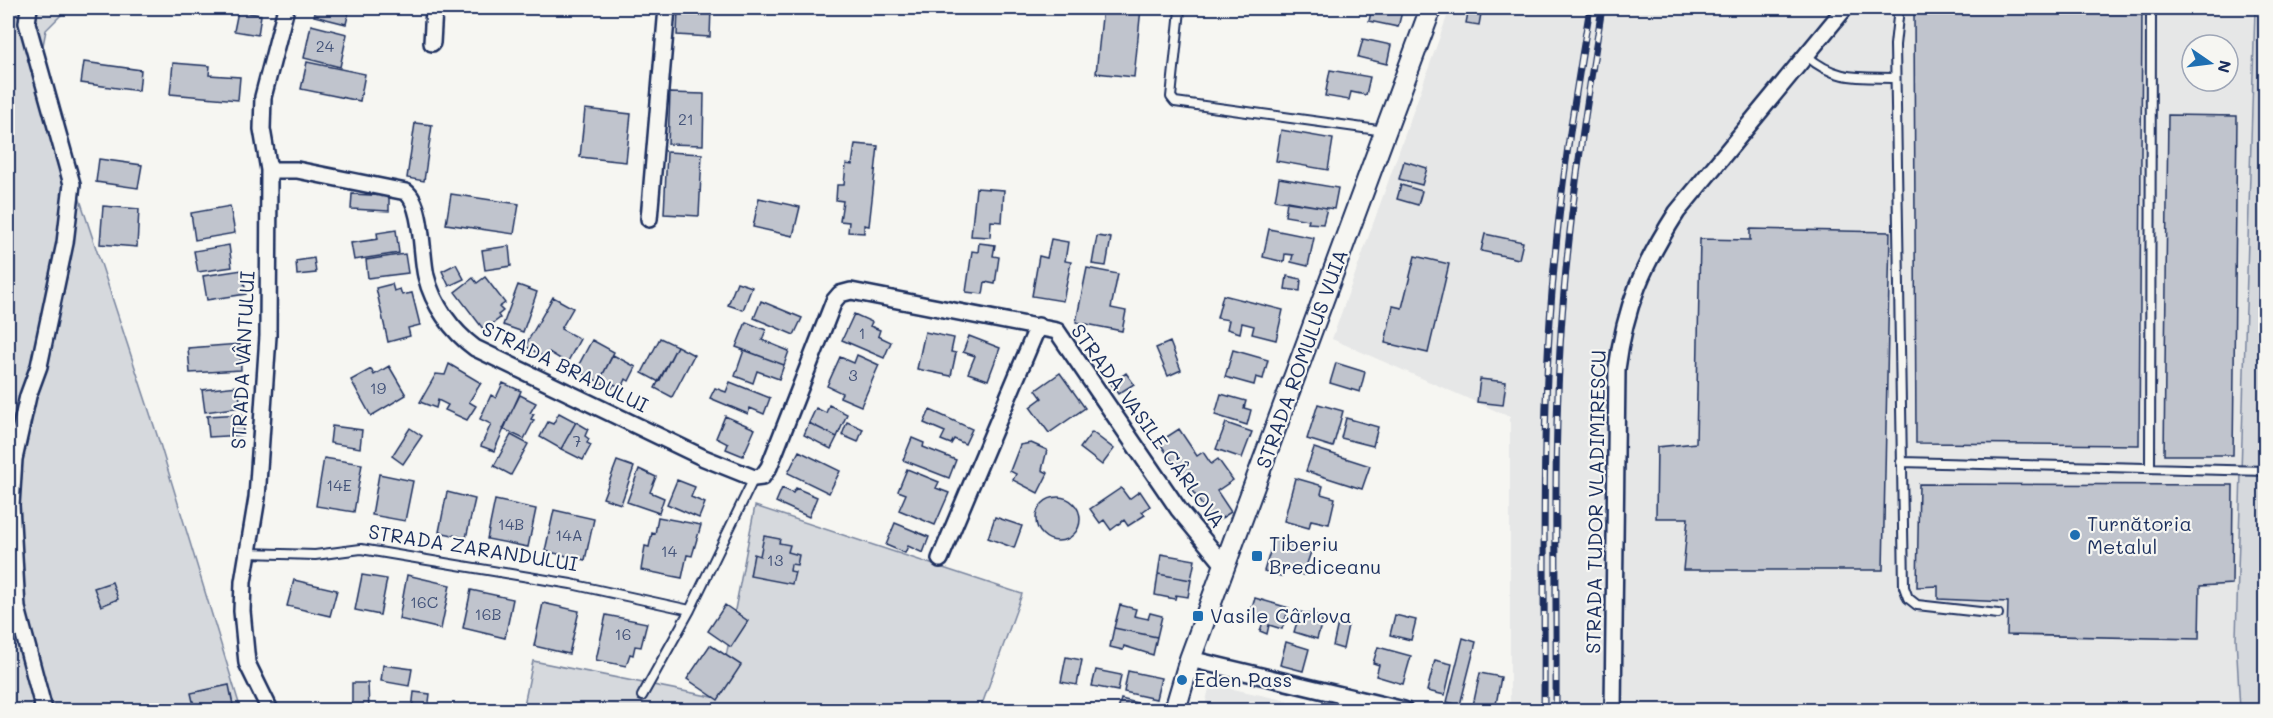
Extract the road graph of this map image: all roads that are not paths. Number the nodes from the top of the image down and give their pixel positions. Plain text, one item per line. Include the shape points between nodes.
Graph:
1 (29, 8) edge
2 (286, 8) edge
3 (434, 8) edge
4 (667, 8) edge
5 (1431, 8) edge
6 (1845, 8) edge
7 (1899, 8) edge
8 (2151, 8) edge
9 (1180, 10) dead end
10 (432, 43) dead end
11 (1807, 56) junction
12 (1895, 78) junction
13 (1386, 132) junction
14 (269, 170) junction
15 (649, 219) dead end
16 (1038, 326) junction
17 (1900, 462) junction
18 (2150, 468) junction
19 (2265, 471) edge
20 (758, 478) junction
21 (248, 553) junction
22 (940, 559) dead end
23 (1225, 566) junction
24 (690, 610) junction
25 (1998, 614) dead end
26 (1190, 659) junction
27 (642, 696) dead end
28 (44, 711) edge
29 (270, 711) edge
30 (1175, 711) edge
31 (1404, 711) edge
32 (1613, 711) edge

1 - 28 street via 27,23 72,184 65,243 44,346 14,459 11,505 17,608
2 - 14 street, STRADA VÂNTULUI via 263,98 262,129
3 - 10 street
4 - 15 street
5 - 13 street, STRADA ROMULUS VUIA
6 - 11 street, STRADA TUDOR VLADIMIRESCU
7 - 12 lane
8 - 18 lane
9 - 13 lane via 1171,97 1175,102
11 - 12 lane via 1821,68 1842,76
11 - 32 street, STRADA TUDOR VLADIMIRESCU via 1677,212 1653,249 1622,328 1617,369
12 - 17 lane
13 - 23 street, STRADA ROMULUS VUIA
14 - 20 street, STRADA BRADULUI via 297,170 406,192 416,206 427,278 454,333 475,348 704,458
14 - 21 street, STRADA VÂNTULUI via 268,336 257,498
16 - 20 street, STRADA VASILE CÂRLOVA via 851,291 840,294 769,467
16 - 22 street
16 - 23 street, STRADA VASILE CÂRLOVA via 1063,337 1179,510
17 - 18 lane
17 - 25 lane via 1904,587 1908,598 1917,604
18 - 19 lane
20 - 24 lane
21 - 24 lane, STRADA ZARANDULUI via 315,555 361,549 571,584
21 - 29 street, STRADA VÂNTULUI via 242,636 247,663
23 - 26 street, STRADA ROMULUS VUIA
24 - 27 lane
26 - 30 street, STRADA ROMULUS VUIA
26 - 31 street

